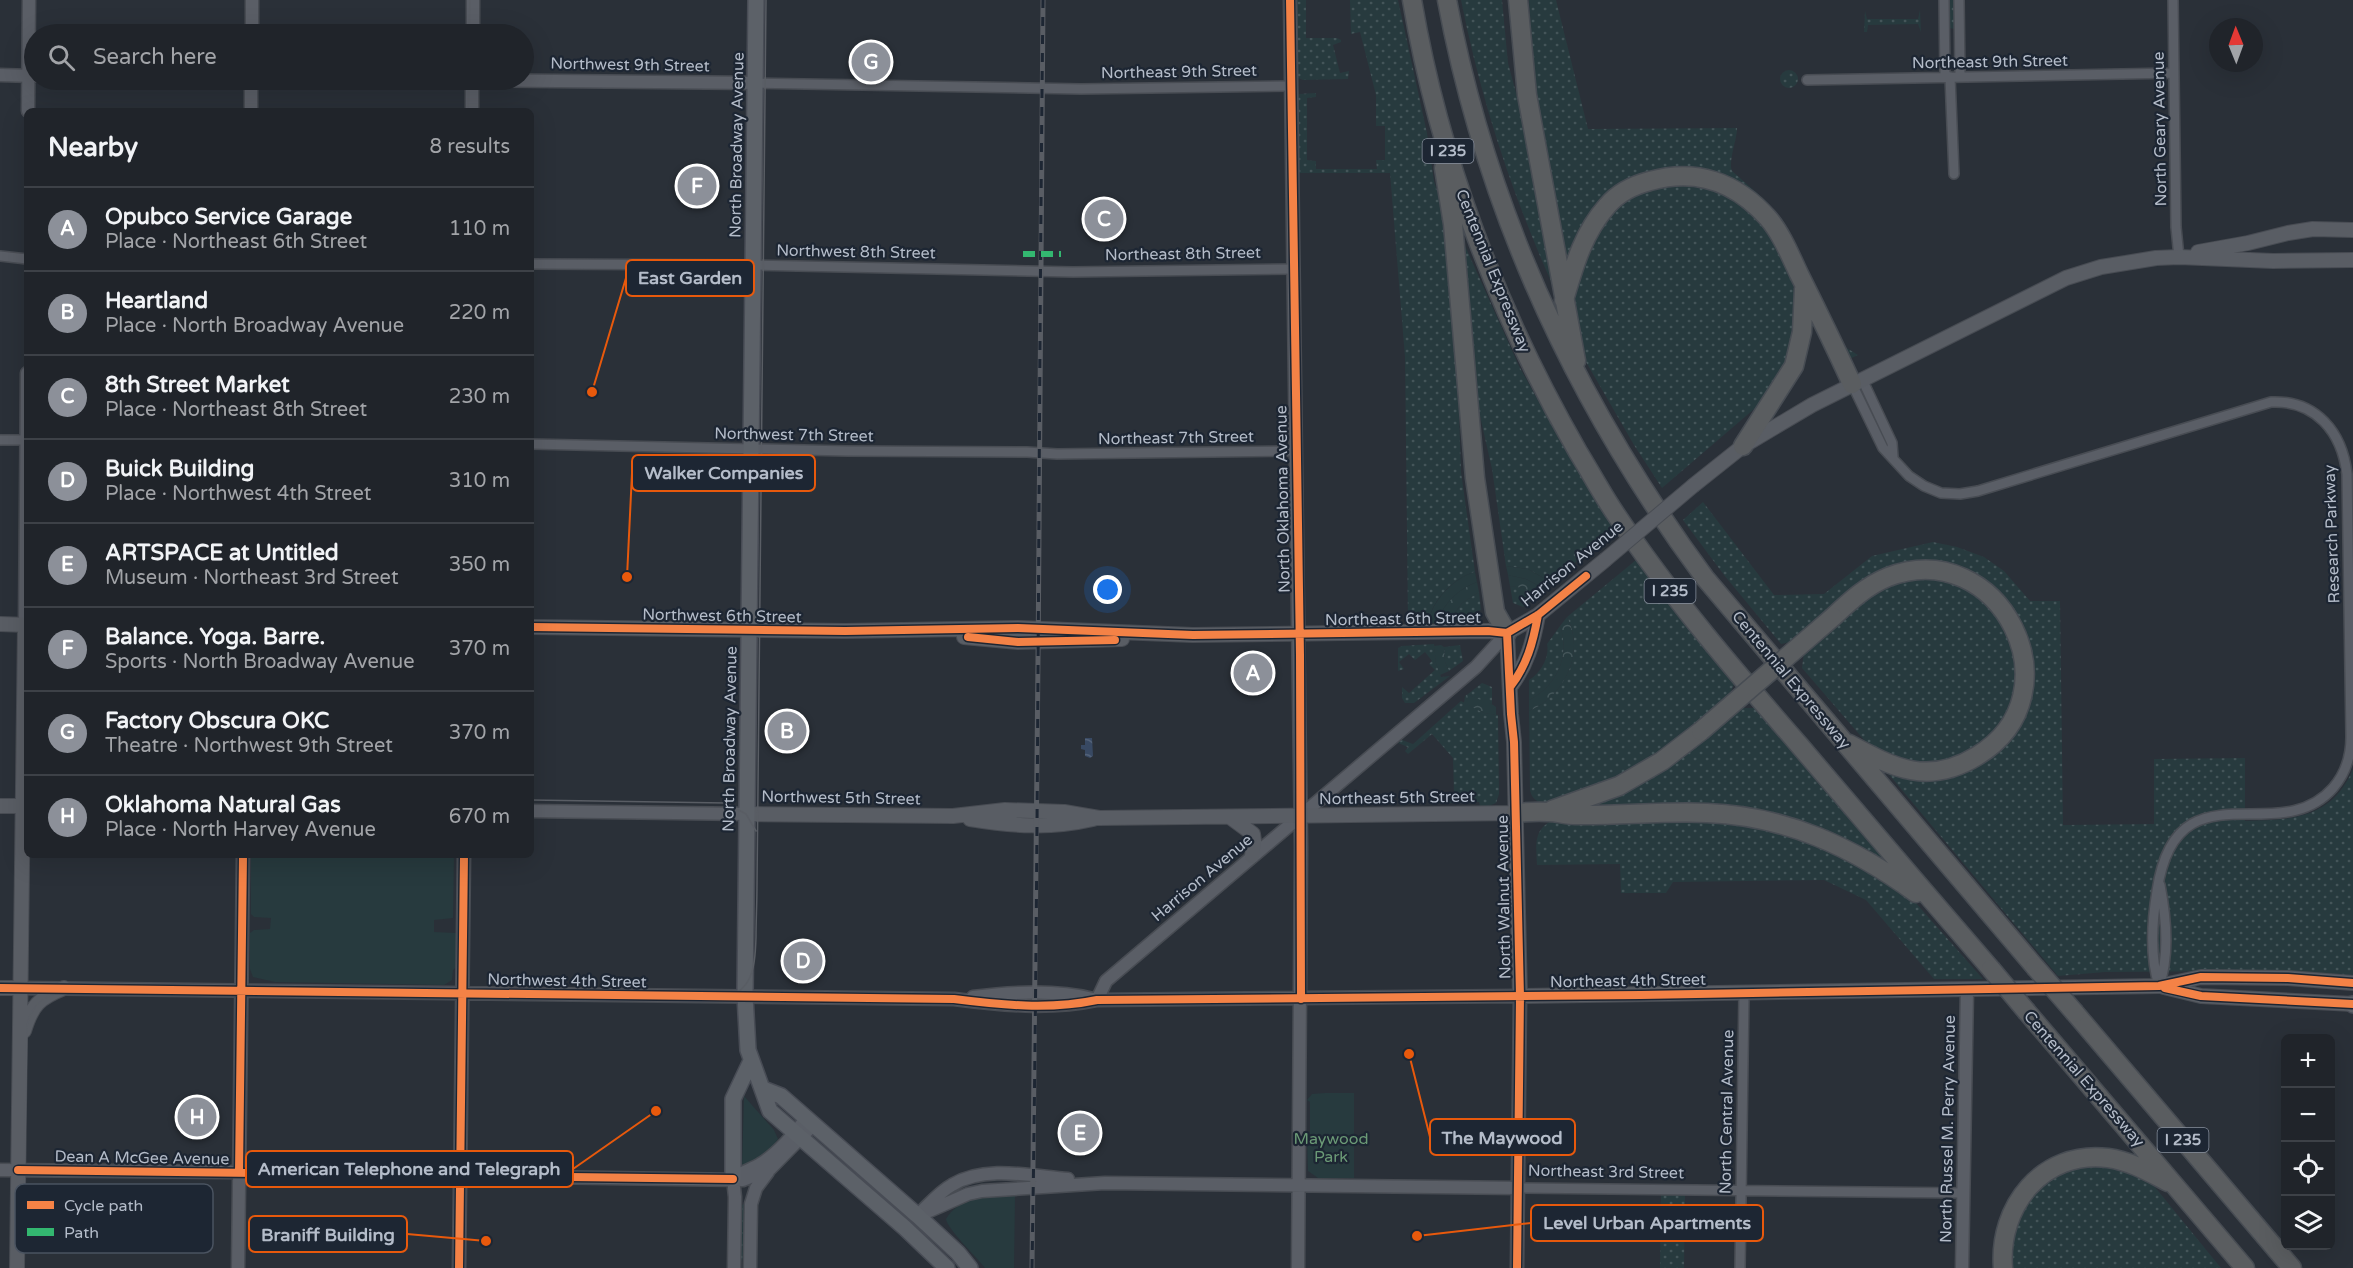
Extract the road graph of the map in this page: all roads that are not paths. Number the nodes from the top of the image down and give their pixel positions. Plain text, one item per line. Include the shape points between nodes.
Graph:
1 (29, 0) edge
2 (252, 0) edge
3 (473, 0) edge
4 (756, 0) edge
5 (1290, 0) edge
6 (1412, 0) edge
7 (1447, 0) edge
8 (1518, 0) edge
9 (1944, 0) edge
10 (1959, 0) edge
11 (2173, 0) edge
12 (30, 24) edge
13 (252, 24) edge
14 (473, 24) edge
15 (2174, 74) junction
16 (0, 75) edge
17 (24, 76) edge
18 (1952, 77) junction
19 (1807, 80) dead end
20 (534, 81) edge
21 (755, 83) junction
22 (1429, 84) junction
23 (1292, 86) junction
24 (1067, 88) joint
25 (30, 90) edge
26 (251, 90) edge
27 (472, 90) edge
28 (28, 108) edge
29 (251, 108) edge
30 (472, 108) edge
31 (1954, 174) dead end
32 (2353, 230) edge
33 (0, 256) edge
34 (2179, 257) junction
35 (24, 259) edge
36 (2353, 260) edge
37 (534, 264) edge
38 (753, 265) junction
39 (1295, 268) junction
40 (1073, 272) joint
41 (1804, 285) junction
42 (1564, 300) junction
43 (1580, 380) junction
44 (1857, 382) junction
45 (0, 440) edge
46 (24, 440) edge
47 (534, 444) edge
48 (1743, 446) junction
49 (752, 449) junction
50 (1296, 451) junction
51 (1057, 454) joint
52 (2351, 585) edge
53 (1538, 615) junction
54 (0, 624) edge
55 (24, 625) edge
56 (534, 627) edge
57 (749, 630) junction
58 (1507, 633) junction
59 (1018, 635) joint
60 (1299, 635) junction
61 (1510, 687) junction
62 (1839, 738) junction
63 (0, 806) edge
64 (24, 806) edge
65 (1005, 810) joint
66 (534, 811) edge
67 (1548, 812) junction
68 (1516, 813) junction
69 (747, 814) junction
70 (1301, 815) junction
71 (953, 816) junction
72 (1230, 816) junction
73 (1099, 818) junction
74 (24, 842) edge
75 (1252, 856) junction
76 (243, 858) edge
77 (464, 858) edge
78 (1945, 916) junction
79 (2353, 983) edge
80 (2159, 986) junction
81 (0, 988) edge
82 (20, 988) junction
83 (64, 988) junction
84 (241, 990) junction
85 (1966, 990) junction
86 (462, 993) junction
87 (1744, 993) junction
88 (745, 996) junction
89 (1520, 996) junction
90 (1301, 999) junction
91 (1097, 1000) junction
92 (2353, 1005) edge
93 (19, 1044) junction
94 (751, 1061) junction
95 (763, 1089) junction
96 (810, 1122) junction
97 (798, 1136) junction
98 (770, 1169) junction
99 (0, 1170) edge
100 (18, 1170) junction
101 (238, 1173) junction
102 (460, 1175) junction
103 (733, 1179) junction
104 (1105, 1183) junction
105 (18, 1184) edge
106 (1299, 1185) junction
107 (2175, 1185) junction
108 (1518, 1188) junction
109 (1741, 1190) junction
110 (1963, 1193) junction
111 (918, 1216) junction
112 (905, 1228) junction
113 (17, 1253) edge
114 (17, 1268) edge
115 (238, 1268) edge
116 (459, 1268) edge
117 (734, 1268) edge
118 (750, 1268) edge
119 (947, 1268) edge
120 (970, 1268) edge
121 (1298, 1268) edge
122 (1517, 1268) edge
123 (1740, 1268) edge
124 (1962, 1268) edge
125 (2003, 1268) edge
126 (2245, 1268) edge
127 (2292, 1268) edge

1 - 12 street
2 - 13 street
3 - 14 street
4 - 21 main road, North Broadway Avenue
5 - 23 street, North Oklahoma Avenue
6 - 22 highway, Centennial Expressway / I 235
7 - 43 highway, Centennial Expressway / I 235 via 1467,90 1507,220 1551,325
8 - 42 highway via 1527,95
9 - 18 street
10 - 18 street
11 - 15 street, North Geary Avenue
15 - 18 street, Northeast 9th Street
15 - 34 street, North Geary Avenue
16 - 17 street
18 - 19 street, Northeast 9th Street
18 - 31 street
20 - 21 street, Northwest 9th Street
21 - 24 street, Northwest 9th Street
21 - 38 main road, North Broadway Avenue
22 - 58 highway via 1453,224 1475,478 1495,612
22 - 78 highway, Centennial Expressway / I 235 via 1454,173 1502,301 1564,428 1615,513 1701,631
23 - 24 street, Northeast 9th Street
23 - 39 street, North Oklahoma Avenue
25 - 28 street
26 - 29 street
27 - 30 street
32 - 34 main road via 2313,229
33 - 35 street
34 - 36 main road
34 - 44 main road, Harrison Avenue via 2101,267 2066,278
37 - 38 street, Northwest 8th Street
38 - 40 street, Northwest 8th Street
38 - 49 main road, North Broadway Avenue
39 - 40 street, Northeast 8th Street
39 - 50 street, North Oklahoma Avenue
41 - 42 highway via 1770,220 1746,197 1711,179 1670,176 1639,184 1609,203 1586,236
41 - 44 highway
41 - 48 highway via 1802,332 1794,366
42 - 43 highway
43 - 62 highway, Centennial Expressway / I 235 via 1615,446 1671,532
44 - 48 main road, Harrison Avenue
44 - 52 street, Research Parkway via 1883,448 1909,476 1941,493 1969,494 2255,406 2277,402 2308,410 2323,420 2343,451
45 - 46 street
47 - 49 street, Northwest 7th Street
48 - 53 main road, Harrison Avenue, bridge
49 - 51 street, Northwest 7th Street
49 - 57 main road, North Broadway Avenue
50 - 51 street, Northeast 7th Street
50 - 60 street, North Oklahoma Avenue
52 - 80 street, Research Parkway via 2351,746 2340,779 2321,798 2297,810 2229,813 2202,819 2173,842 2164,858 2155,901 2154,970
53 - 58 main road, Harrison Avenue
53 - 61 main road via 1524,669
54 - 55 main road
56 - 57 main road, Northwest 6th Street
57 - 59 main road, Northwest 6th Street
57 - 69 main road, North Broadway Avenue
58 - 60 main road, Northeast 6th Street
58 - 61 main road, North Walnut Avenue
58 - 70 street, Harrison Avenue via 1476,667
59 - 60 main road, Northeast 6th Street via 1074,642 1192,635
60 - 70 street, North Oklahoma Avenue
61 - 68 main road, North Walnut Avenue
62 - 67 highway, bridge via 1906,770 1941,771 1985,751 2006,730 2022,693 2024,660 2016,629 1999,605 1978,587 1950,574 1915,571 1890,577 1866,589 1662,761 1627,782
62 - 127 highway, Centennial Expressway / I 235, bridge
63 - 64 main road
65 - 71 main road, Northwest 5th Street
65 - 73 main road, Northeast 5th Street via 1064,812
66 - 69 street, Northwest 5th Street
67 - 68 highway
67 - 78 highway via 1708,813 1779,823 1858,854
68 - 70 main road, Northeast 5th Street
68 - 89 main road, North Walnut Avenue
69 - 71 main road, Northwest 5th Street
69 - 88 main road, North Broadway Avenue
70 - 72 main road, Northeast 5th Street
70 - 75 street, Harrison Avenue
70 - 90 street, North Oklahoma Avenue
71 - 73 main road, Northeast 5th Street via 1006,825 1064,826
72 - 73 main road, Northeast 5th Street
72 - 75 main road via 1253,834
74 - 82 main road
75 - 91 street, Harrison Avenue via 1106,981
76 - 84 street
77 - 86 street
78 - 107 highway, Centennial Expressway / I 235, bridge
79 - 80 main road, Northeast 4th Street via 2201,977
80 - 85 main road, Northeast 4th Street
80 - 92 main road, Northeast 4th Street via 2201,996
81 - 82 main road, Northwest 4th Street
82 - 83 street, Northwest 4th Street
82 - 93 main road
83 - 84 street, Northwest 4th Street
83 - 93 main road via 35,1006
84 - 86 street, Northwest 4th Street
84 - 101 street
85 - 87 main road, Northeast 4th Street
85 - 110 street, North Russel M. Perry Avenue
86 - 88 street, Northwest 4th Street
86 - 102 street
87 - 89 main road, Northeast 4th Street
87 - 109 street, North Central Avenue
88 - 91 street, Northwest 4th Street via 954,999 1000,1004 1077,1004
88 - 94 main road, North Broadway Avenue
89 - 90 street, Northeast 4th Street
89 - 108 street, North Walnut Avenue
90 - 91 street, Northeast 4th Street
90 - 106 street, North Oklahoma Avenue
93 - 100 main road
94 - 95 main road, North Broadway Avenue
94 - 103 main road via 733,1098
95 - 96 main road via 781,1096
95 - 97 main road, North Broadway Avenue via 770,1111
96 - 97 street, Dean A McGee Avenue
96 - 111 main road
97 - 98 street, Dean A McGee Avenue
97 - 103 street, Dean A McGee Avenue via 759,1166 742,1171
97 - 112 main road, North Broadway Avenue
98 - 103 street, Dean A McGee Avenue via 742,1180
98 - 118 street via 752,1196
99 - 100 street, Dean A McGee Avenue
100 - 101 street, Dean A McGee Avenue
100 - 105 main road
101 - 102 street, Dean A McGee Avenue
101 - 115 street
102 - 103 street, Dean A McGee Avenue
102 - 116 street
103 - 117 street
104 - 106 street, Northeast 3rd Street
104 - 111 street, Northeast 3rd Street via 982,1191
104 - 111 street, Northeast 3rd Street via 1015,1174 970,1177 952,1184
106 - 108 street, Northeast 3rd Street
106 - 121 street, North Oklahoma Avenue
107 - 125 highway via 2135,1165 2109,1158 2083,1158 2061,1165 2036,1179 2018,1200 2006,1227
107 - 126 highway, Centennial Expressway / I 235
108 - 109 street, Northeast 3rd Street
108 - 122 street, North Walnut Avenue
109 - 110 street, Northeast 3rd Street
109 - 123 street, North Central Avenue
110 - 124 street, North Russel M. Perry Avenue
111 - 112 street, Northeast 3rd Street
111 - 120 main road
112 - 119 main road, North Broadway Avenue
113 - 114 main road

